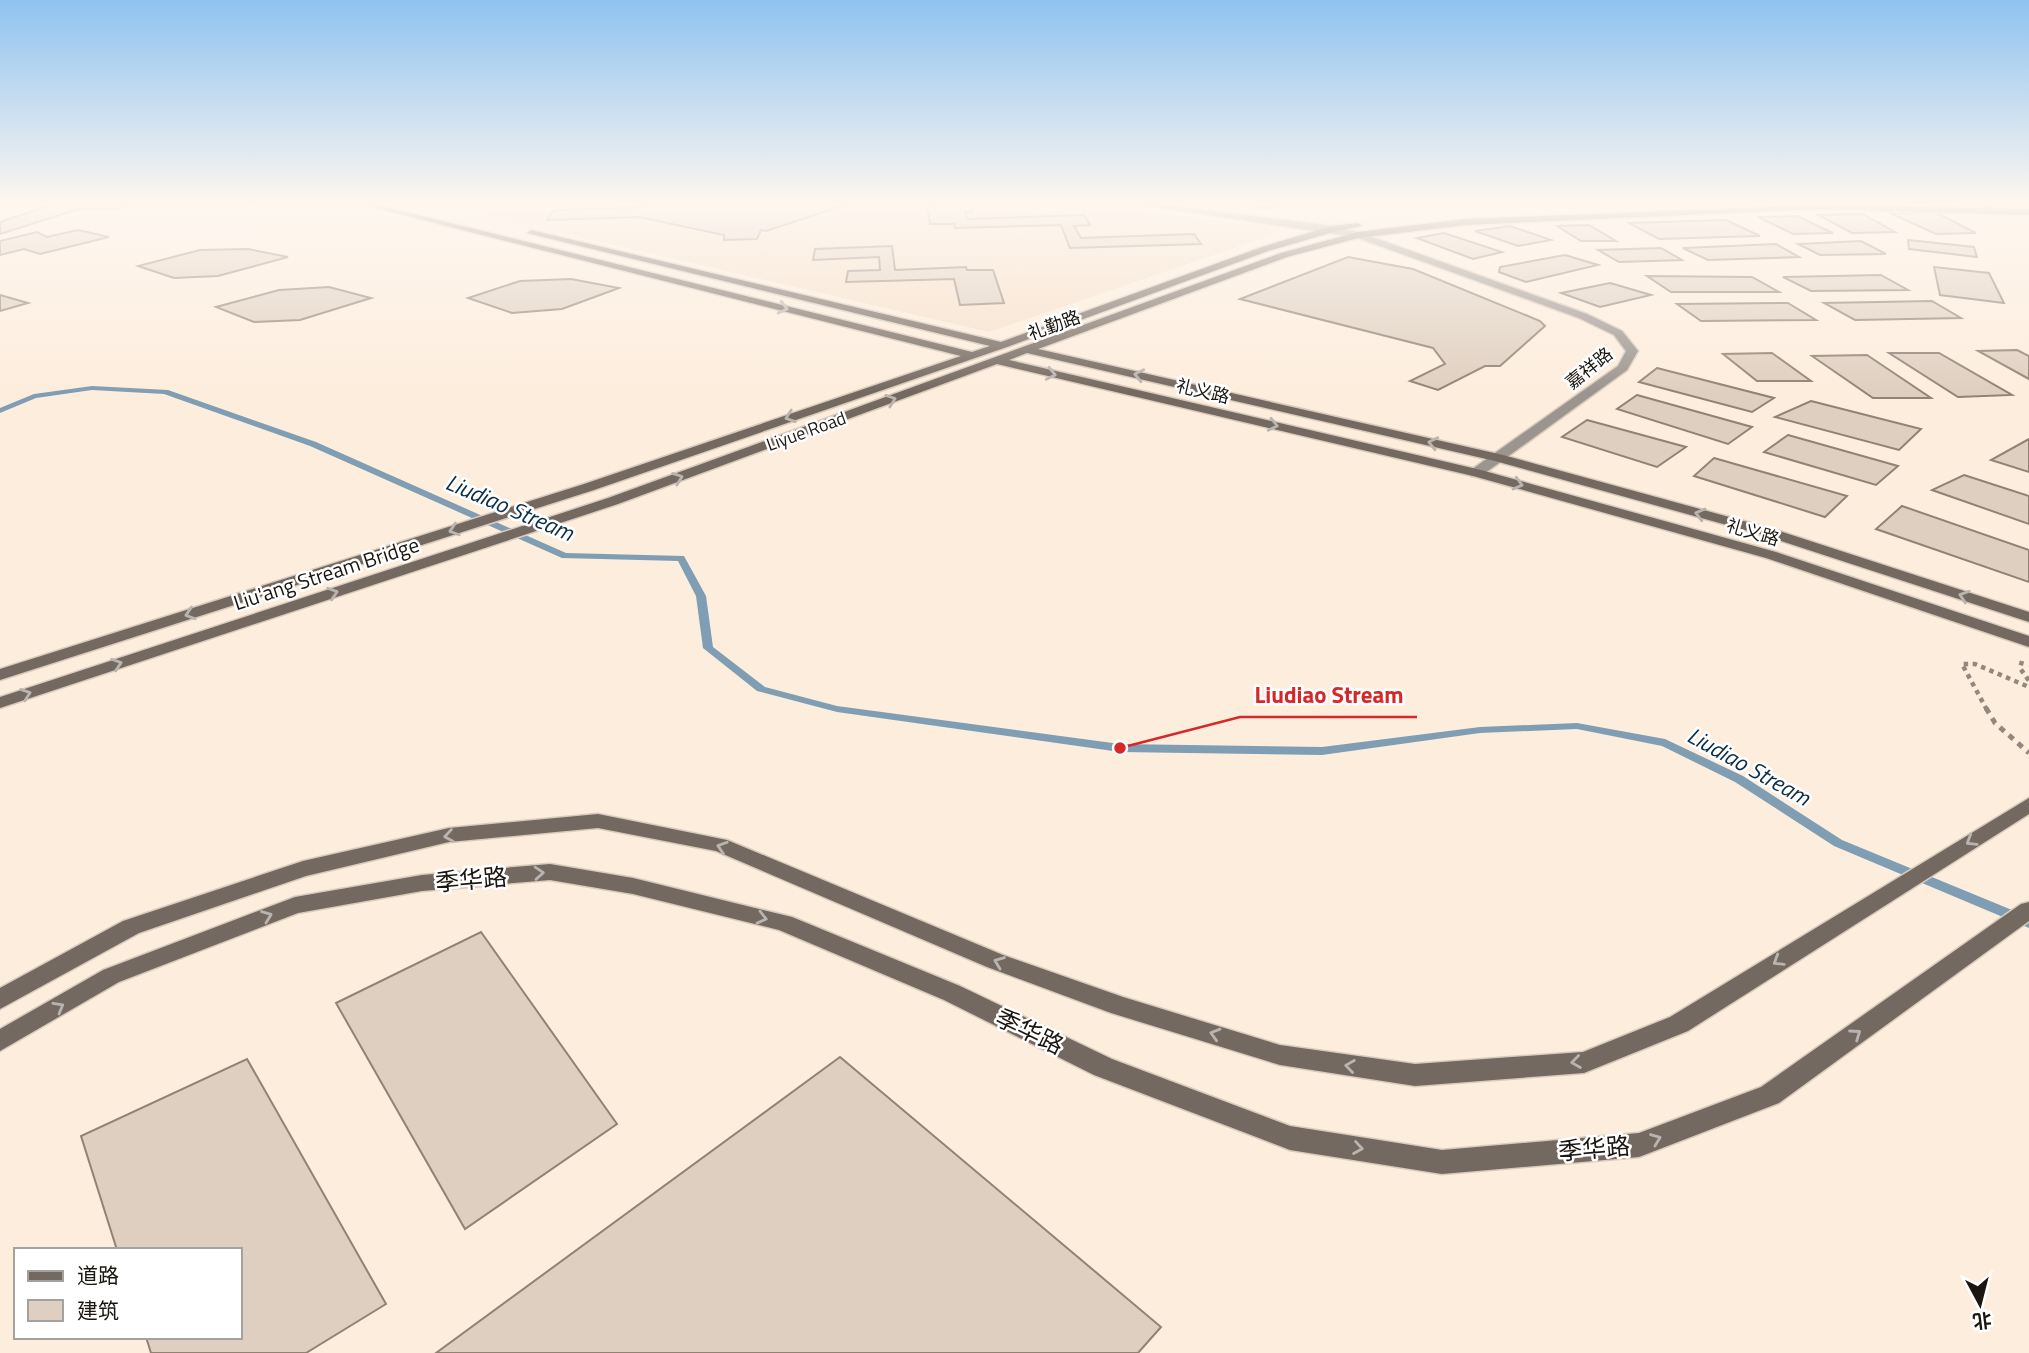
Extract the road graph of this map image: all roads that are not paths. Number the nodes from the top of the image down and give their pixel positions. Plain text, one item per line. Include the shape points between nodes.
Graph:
1 (613, 266) edge
2 (670, 266) edge
3 (1218, 266) edge
4 (1257, 266) edge
5 (1444, 266) edge
6 (1003, 345) junction
7 (1030, 350) junction
8 (970, 355) junction
9 (999, 361) junction
10 (1498, 458) junction
11 (1476, 473) junction
12 (589, 487) joint
13 (613, 501) joint
14 (2029, 617) edge
15 (2029, 642) edge
16 (0, 675) edge
17 (0, 703) edge
18 (2029, 804) edge
19 (2029, 910) edge
20 (0, 999) edge
21 (0, 1041) edge

1 -> 8 main road, 礼义路
2 - 6 main road, 礼义路
3 - 6 main road, 礼勤路
4 - 7 main road, 礼勤路
5 - 10 street, 嘉祥路 via 1583,316 1618,333 1632,351 1623,368
6 - 7 main road, 礼义路
6 - 8 main road, 礼勤路
7 - 9 main road, 礼勤路
10 -> 7 main road, 礼义路
8 - 9 main road, 礼义路
8 -> 12 main road, Liyue Road
9 -> 11 main road, 礼义路
13 -> 9 main road, Liyue Road
10 - 11 street, 嘉祥路
14 -> 10 main road, 礼义路 via 1768,532
11 -> 15 main road, 礼义路 via 1771,555
12 -> 16 main road, Liu'ang Stream Bridge
17 -> 13 main road, Liu'ang Stream Bridge
18 -> 20 main road, 季华路 via 1679,1024 1584,1062 1415,1075 1280,1055 1119,1006 995,961 720,845 598,821 449,835 303,869 131,927
21 -> 19 main road, 季华路 via 111,976 295,905 422,883 550,872 633,886 784,923 952,993 1103,1067 1290,1138 1442,1162 1639,1145 1770,1095

